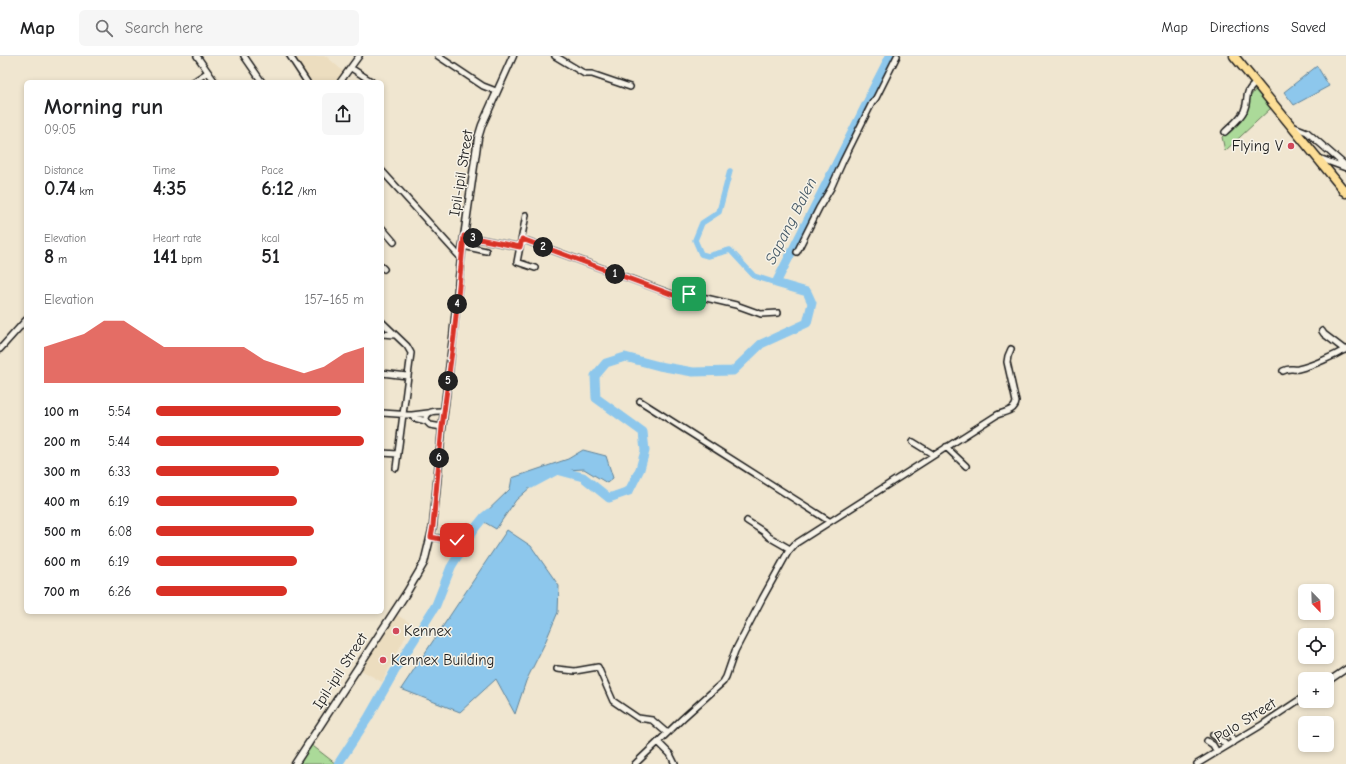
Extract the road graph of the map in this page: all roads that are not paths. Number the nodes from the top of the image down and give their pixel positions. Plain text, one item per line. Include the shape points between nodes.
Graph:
1 (196, 56) edge
2 (244, 56) edge
3 (290, 56) edge
4 (359, 56) edge
5 (438, 56) edge
6 (513, 56) edge
7 (555, 56) edge
8 (897, 56) edge
9 (1234, 56) edge
10 (350, 68) junction
11 (208, 72) junction
12 (197, 80) edge
13 (214, 80) edge
14 (261, 80) edge
15 (306, 80) edge
16 (341, 80) edge
17 (369, 80) edge
18 (1256, 83) junction
19 (630, 87) dead end
20 (496, 91) junction
21 (1289, 124) junction
22 (1225, 132) dead end
23 (1316, 157) junction
24 (1346, 167) edge
25 (384, 173) edge
26 (1345, 191) edge
27 (526, 215) dead end
28 (384, 230) edge
29 (464, 236) junction
30 (522, 239) junction
31 (394, 242) dead end
32 (463, 246) junction
33 (520, 247) junction
34 (486, 251) dead end
35 (797, 252) dead end
36 (461, 258) junction
37 (535, 268) dead end
38 (778, 313) dead end
39 (24, 322) edge
40 (384, 324) edge
41 (1322, 330) dead end
42 (384, 334) edge
43 (395, 335) junction
44 (0, 349) edge
45 (1011, 349) dead end
46 (1346, 350) edge
47 (1283, 371) dead end
48 (384, 373) edge
49 (407, 376) junction
50 (640, 401) dead end
51 (444, 411) junction
52 (384, 413) edge
53 (428, 414) junction
54 (402, 415) junction
55 (412, 415) junction
56 (426, 421) junction
57 (442, 427) junction
58 (914, 442) dead end
59 (946, 448) junction
60 (384, 453) edge
61 (398, 454) junction
62 (934, 455) junction
63 (966, 466) dead end
64 (396, 468) dead end
65 (747, 521) dead end
66 (830, 521) junction
67 (468, 527) dead end
68 (431, 537) junction
69 (790, 549) junction
70 (557, 669) dead end
71 (1346, 669) edge
72 (1334, 677) edge
73 (1298, 701) edge
74 (667, 733) junction
75 (1230, 733) dead end
76 (1213, 735) dead end
77 (1207, 741) dead end
78 (658, 742) junction
79 (1234, 742) junction
80 (1227, 746) junction
81 (1217, 752) junction
82 (295, 764) edge
83 (635, 764) edge
84 (675, 764) edge
85 (1197, 764) edge

1 - 11 street
2 - 14 street
3 - 15 street
4 - 10 street
5 - 20 street via 483,86
6 - 20 street, Ipil-ipil Street
7 - 19 street via 584,74 592,74
8 - 35 street via 843,161 832,188
9 - 18 main road
10 - 16 street
10 - 17 street
11 - 12 street
11 - 13 street
18 - 21 main road
18 - 22 street via 1247,93 1244,112
20 - 29 street, Ipil-ipil Street via 478,138
21 - 23 main road
21 - 24 street via 1307,132
23 - 24 street
23 - 26 main road
25 - 36 street
27 - 30 street
28 - 31 street
29 - 32 street, Ipil-ipil Street
29 - 33 street
30 - 33 street
30 - 38 street via 676,296 689,294 761,314
32 - 34 street
32 - 36 street, Ipil-ipil Street
33 - 37 street via 517,262
36 - 51 street, Ipil-ipil Street
39 - 44 street
40 - 43 street
41 - 46 street
42 - 43 street
43 - 49 street via 411,353
45 - 59 street via 1007,362 1016,406 997,415
46 - 47 street via 1298,369 1288,368
48 - 49 street
49 - 54 street
50 - 66 street
51 - 53 street via 433,411
51 - 57 street, Ipil-ipil Street
52 - 54 street
53 - 55 street
53 - 56 street
54 - 55 street
54 - 61 street
55 - 56 street
56 - 57 street via 430,425
57 - 68 street, Ipil-ipil Street
58 - 62 street
59 - 62 street
59 - 63 street
60 - 61 street
61 - 64 street
62 - 66 street
65 - 69 street
66 - 69 street
67 - 68 street via 454,541
68 - 82 street, Ipil-ipil Street via 424,563 407,592
69 - 74 street via 735,651 723,682
70 - 74 street via 576,671 598,667 613,702 638,718 652,720
71 - 72 street
73 - 79 street, Palo Street
74 - 78 street
75 - 79 street
76 - 80 street
77 - 81 street
78 - 83 street
78 - 84 street via 670,754
79 - 80 street, Palo Street
80 - 81 street, Palo Street
81 - 85 street, Palo Street

